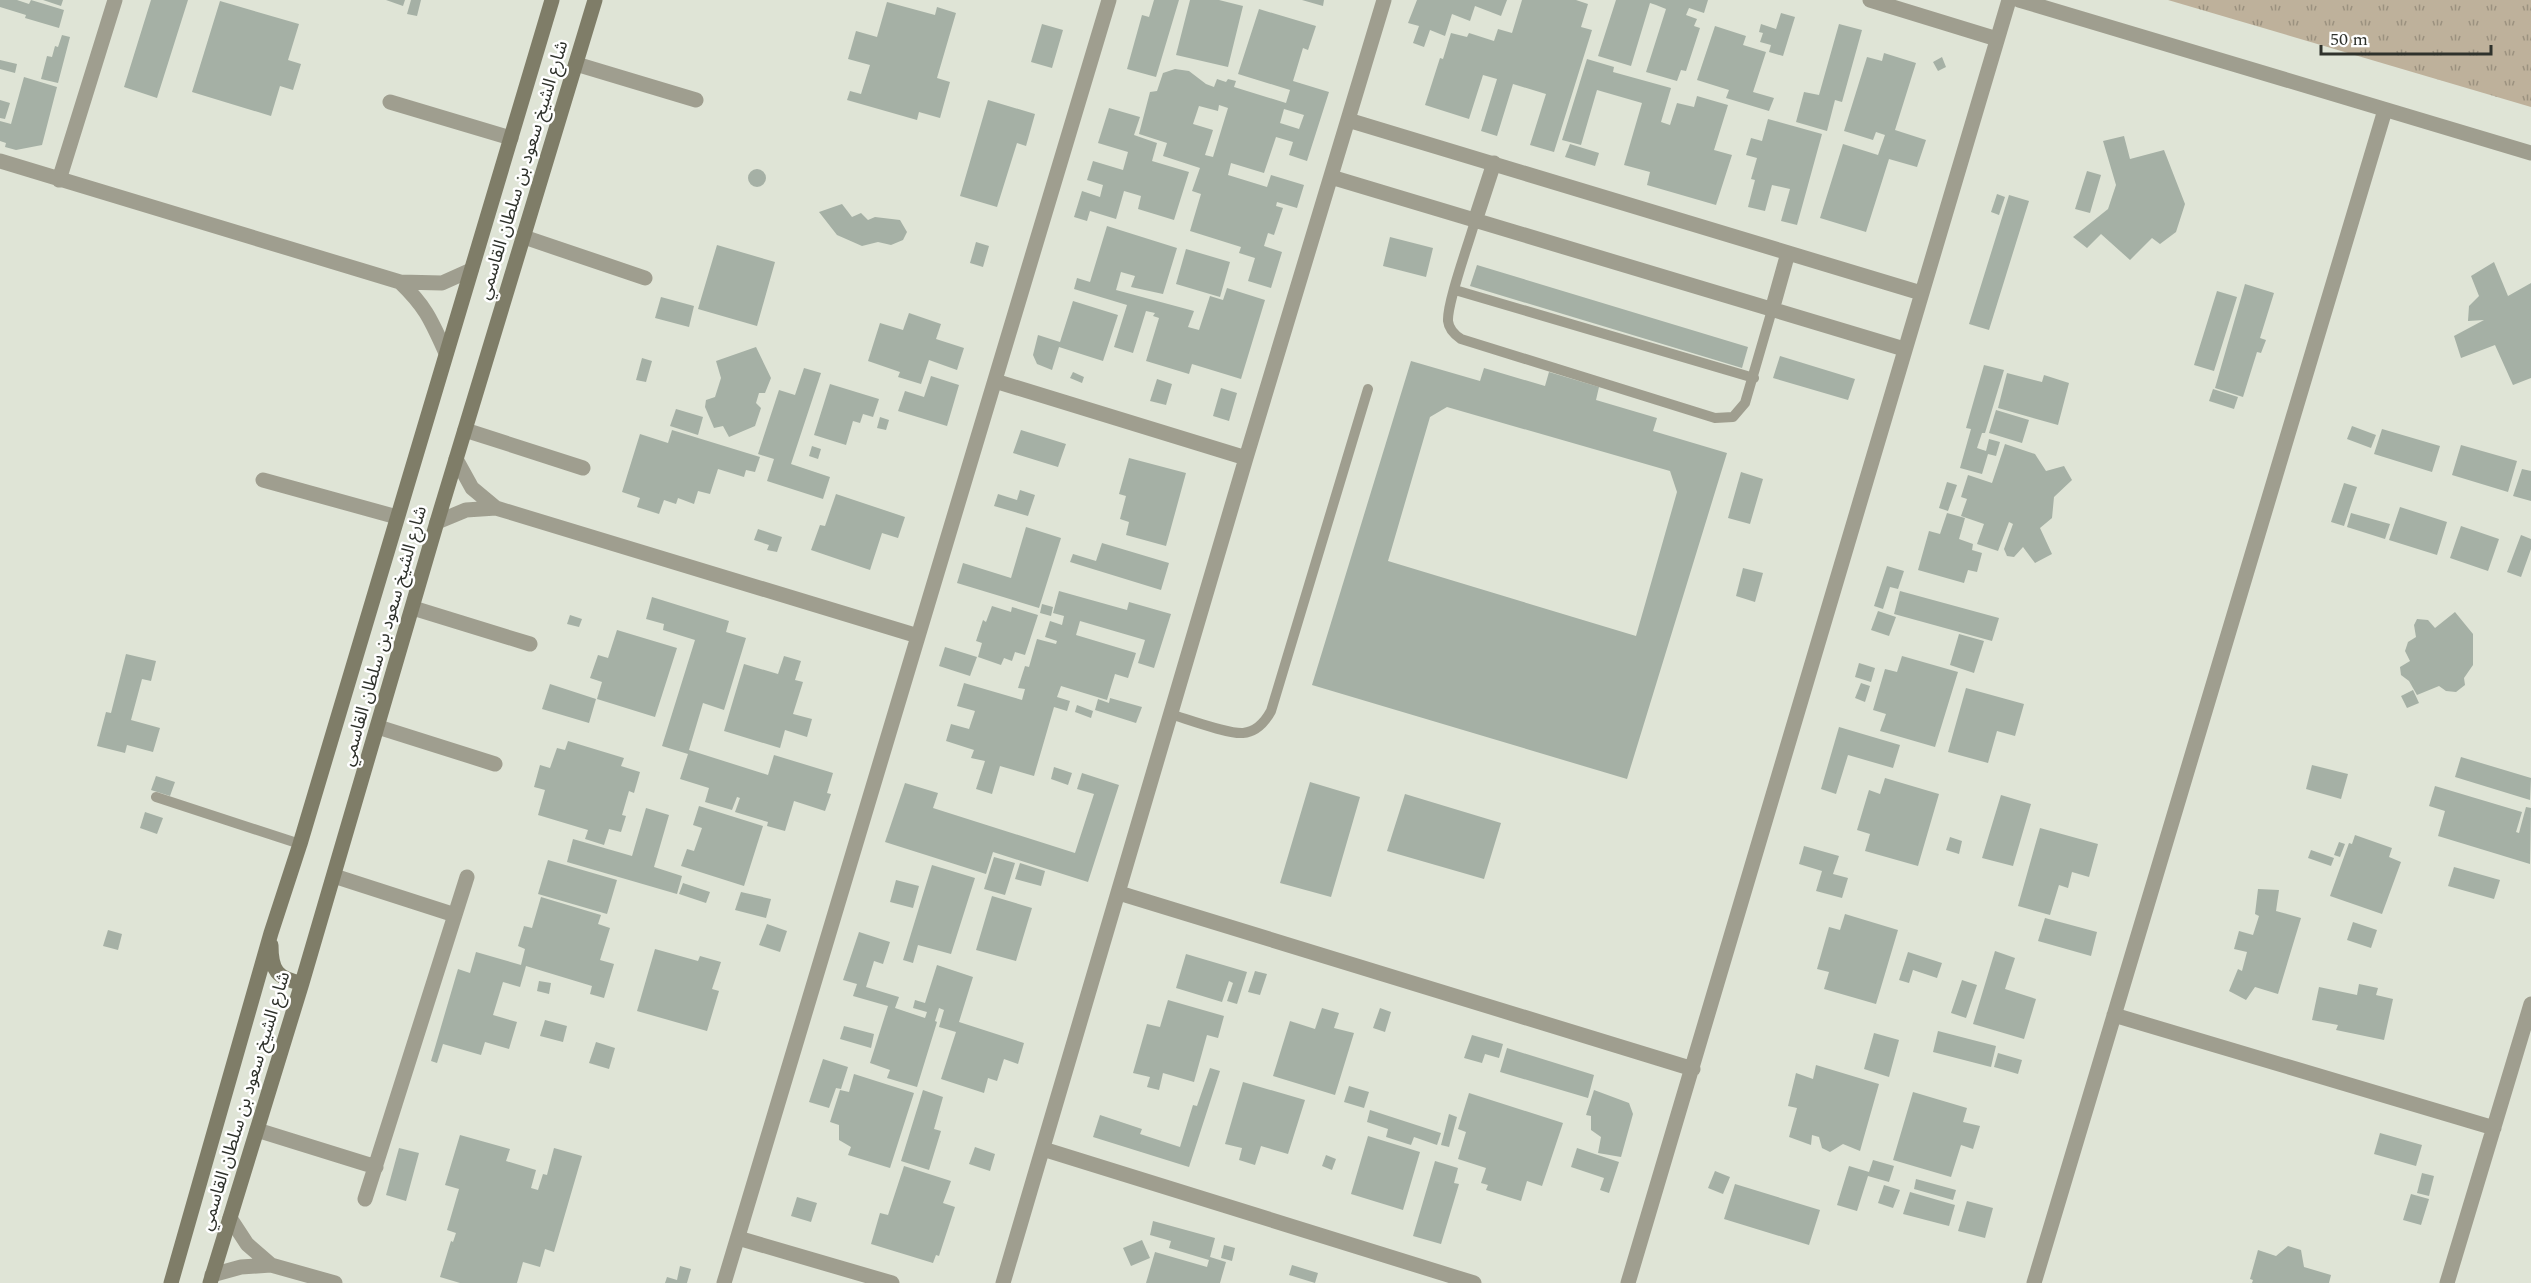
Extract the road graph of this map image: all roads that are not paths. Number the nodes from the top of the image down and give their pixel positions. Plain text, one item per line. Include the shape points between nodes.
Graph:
1 (115, 0) edge
2 (552, 0) edge
3 (596, 0) edge
4 (1109, 0) edge
5 (1384, 0) edge
6 (1870, 0) edge
7 (2008, 0) edge
8 (2019, 0) edge
9 (1997, 39) junction
10 (576, 64) junction
11 (696, 100) dead end
12 (390, 102) dead end
13 (2385, 110) junction
14 (1348, 120) junction
15 (511, 138) junction
16 (2531, 153) edge
17 (0, 161) edge
18 (1494, 163) junction
19 (1330, 177) junction
20 (59, 180) junction
21 (1475, 221) junction
22 (524, 237) junction
23 (1788, 253) junction
24 (471, 270) junction
25 (645, 278) dead end
26 (400, 282) junction
27 (1455, 290) junction
28 (1921, 293) junction
29 (1772, 310) junction
30 (1904, 349) junction
31 (446, 353) junction
32 (1754, 378) junction
33 (995, 381) junction
34 (1368, 389) dead end
35 (465, 430) junction
36 (1246, 458) junction
37 (456, 459) junction
38 (583, 468) dead end
39 (263, 480) dead end
40 (496, 508) junction
41 (397, 517) junction
42 (437, 522) junction
43 (413, 608) junction
44 (918, 636) junction
45 (530, 644) dead end
46 (1170, 714) junction
47 (378, 727) junction
48 (495, 764) dead end
49 (156, 797) dead end
50 (300, 844) junction
51 (334, 876) junction
52 (467, 877) dead end
53 (1119, 893) junction
54 (455, 915) junction
55 (271, 933) junction
56 (302, 983) junction
57 (2531, 1004) edge
58 (2114, 1015) junction
59 (1693, 1069) junction
60 (2494, 1128) junction
61 (257, 1130) junction
62 (1043, 1149) junction
63 (376, 1167) junction
64 (365, 1199) dead end
65 (230, 1218) junction
66 (738, 1238) junction
67 (271, 1265) junction
68 (211, 1279) edge
69 (329, 1282) edge
70 (171, 1283) edge
71 (724, 1283) edge
72 (892, 1283) edge
73 (1003, 1283) edge
74 (1474, 1283) edge
75 (1628, 1283) edge
76 (2034, 1283) edge
77 (2447, 1283) edge

1 - 20 street
2 - 15 main road, شارع الشيخ سعود بن سلطان القاسمي
3 - 10 main road, شارع الشيخ سعود بن سلطان القاسمي
4 - 33 street
5 - 14 street
6 - 9 street
7 - 9 street
8 - 13 street
9 - 28 street
10 - 11 street
10 - 22 main road, شارع الشيخ سعود بن سلطان القاسمي
12 - 15 street
13 - 16 street
13 - 58 street
14 - 18 street
14 - 19 street
15 - 24 main road, شارع الشيخ سعود بن سلطان القاسمي
17 - 20 street
18 - 21 street
18 - 23 street
19 - 21 street
19 - 36 street
20 - 26 street
21 - 27 lane
21 - 29 street
22 - 25 street
22 - 35 main road, شارع الشيخ سعود بن سلطان القاسمي
23 - 28 street
23 - 29 street
24 - 26 street via 441,283
24 - 31 main road, شارع الشيخ سعود بن سلطان القاسمي
26 - 31 street via 425,309
27 - 32 lane
27 - 32 lane via 1448,320 1461,339 1715,418 1733,417 1741,411
28 - 30 street
29 - 30 street
29 - 32 lane
30 - 59 street
31 - 41 main road, شارع الشيخ سعود بن سلطان القاسمي
33 - 36 street
33 - 44 street
34 - 46 lane via 1267,720 1242,734
35 - 37 main road, شارع الشيخ سعود بن سلطان القاسمي
35 - 38 street
36 - 46 street
37 - 40 street via 472,488
37 - 42 main road, شارع الشيخ سعود بن سلطان القاسمي
39 - 41 street
40 - 42 street via 466,510
40 - 44 street
41 - 50 main road, شارع الشيخ سعود بن سلطان القاسمي
42 - 43 main road, شارع الشيخ سعود بن سلطان القاسمي
43 - 45 street
43 - 47 main road, شارع الشيخ سعود بن سلطان القاسمي
44 - 66 street
46 - 53 street
47 - 48 street
47 - 51 main road, شارع الشيخ سعود بن سلطان القاسمي
49 - 50 lane
50 - 55 main road, شارع الشيخ سعود بن سلطان القاسمي
51 - 54 street
51 - 56 main road, شارع الشيخ سعود بن سلطان القاسمي
52 - 54 street
53 - 59 street
53 - 62 street
54 - 63 street
55 - 56 main road via 274,968 281,976
55 - 70 main road, شارع الشيخ سعود بن سلطان القاسمي
56 - 61 main road, شارع الشيخ سعود بن سلطان القاسمي
57 - 60 street
58 - 60 street
58 - 76 street
59 - 75 street
60 - 77 street
61 - 63 street
61 - 65 main road, شارع الشيخ سعود بن سلطان القاسمي
62 - 73 street
62 - 74 street
63 - 64 street
65 - 67 street via 248,1244
65 - 68 main road, شارع الشيخ سعود بن سلطان القاسمي
66 - 71 street
66 - 72 street
67 - 68 street via 241,1267
67 - 69 street

